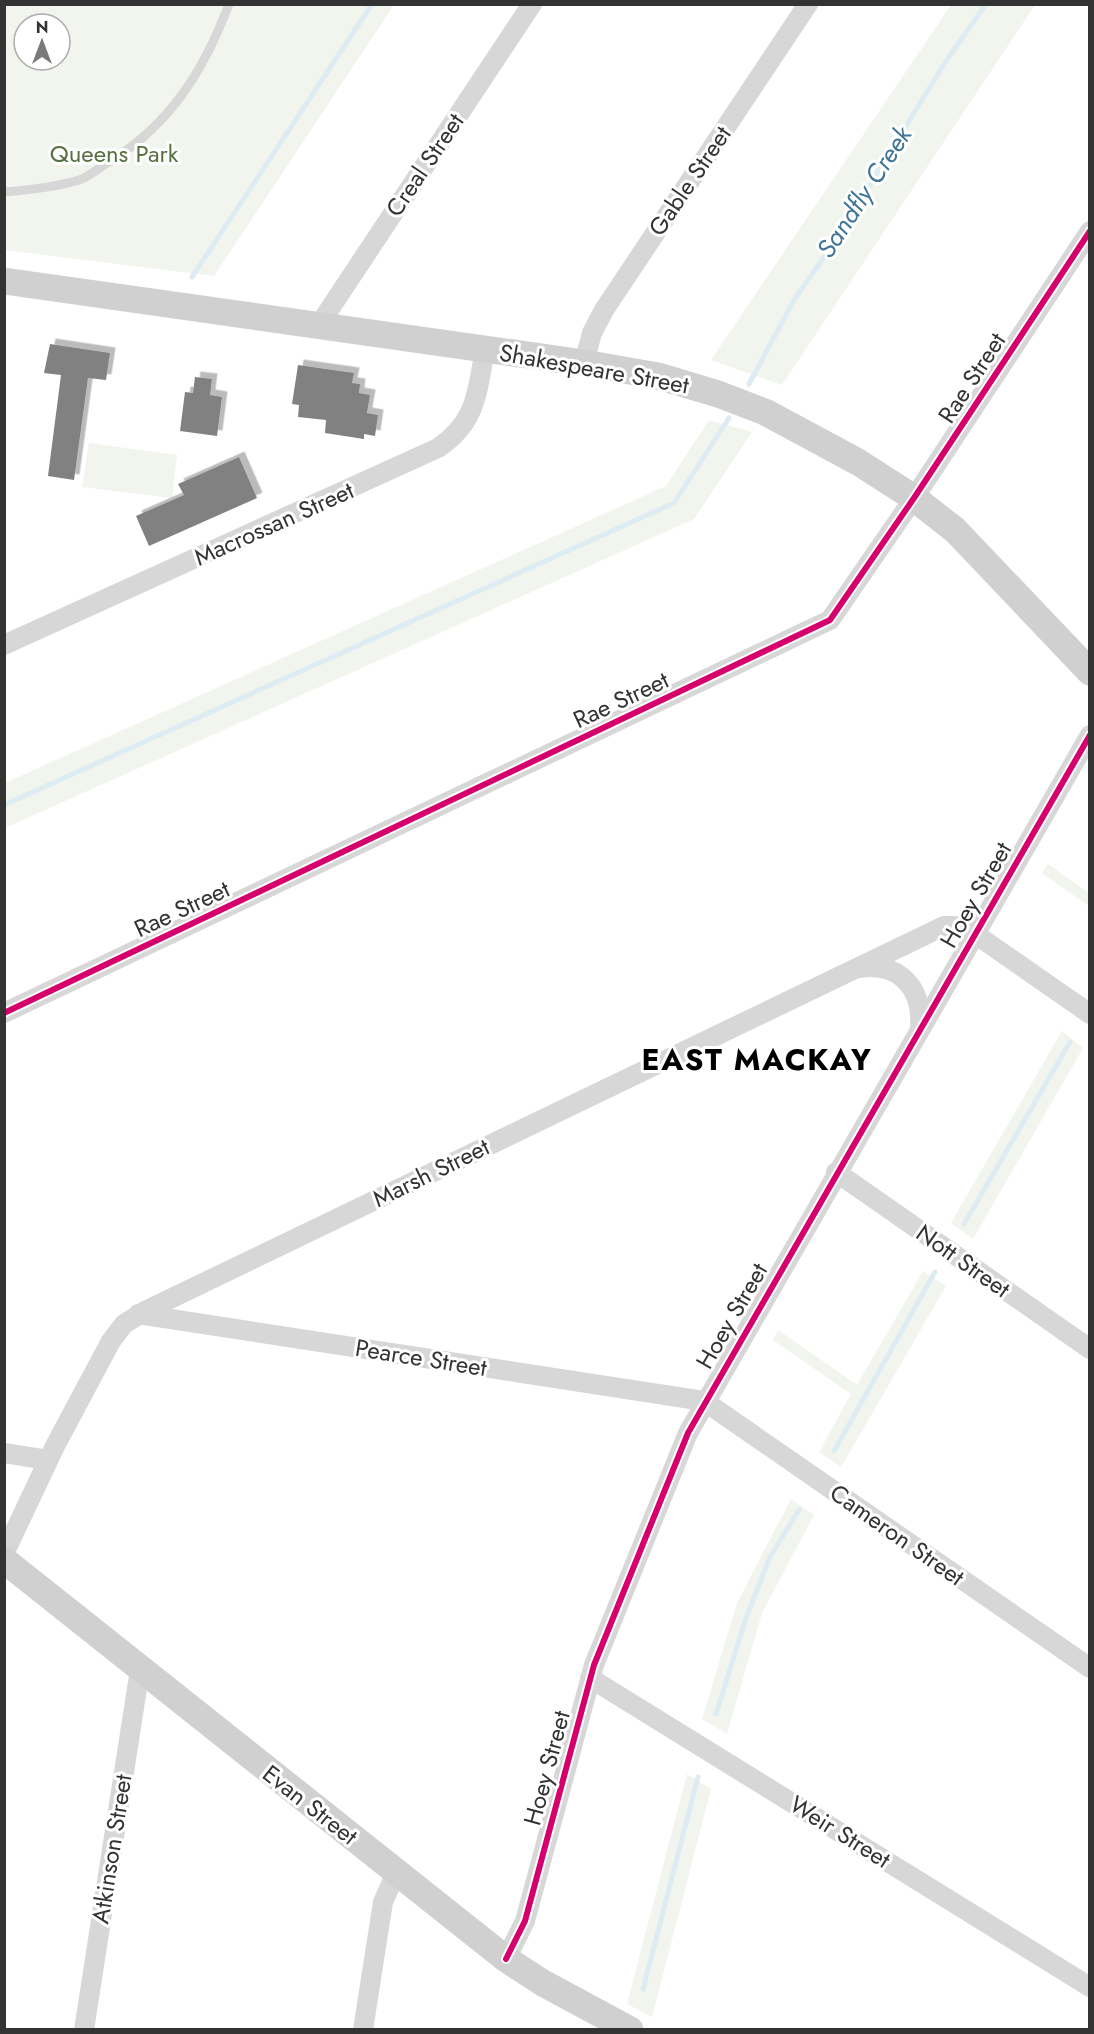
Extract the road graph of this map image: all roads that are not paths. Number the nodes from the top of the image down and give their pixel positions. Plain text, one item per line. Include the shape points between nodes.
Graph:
1 (230, 4) edge
2 (531, 4) edge
3 (808, 4) edge
4 (4, 192) edge
5 (1089, 231) edge
6 (4, 281) edge
7 (318, 326) junction
8 (485, 349) junction
9 (584, 363) junction
10 (914, 498) junction
11 (4, 645) edge
12 (1089, 672) edge
13 (1089, 735) edge
14 (975, 934) junction
15 (852, 970) junction
16 (4, 1013) edge
17 (1089, 1014) edge
18 (920, 1028) junction
19 (836, 1172) junction
20 (138, 1314) junction
21 (1089, 1349) edge
22 (704, 1401) junction
23 (4, 1453) edge
24 (48, 1460) junction
25 (4, 1554) edge
26 (4, 1560) edge
27 (1089, 1668) edge
28 (140, 1669) junction
29 (590, 1678) junction
30 (396, 1873) junction
31 (506, 1959) junction
32 (1089, 1987) edge
33 (602, 2023) edge
34 (84, 2030) edge
35 (363, 2030) edge
36 (630, 2030) edge

1 - 4 lane via 213,47 187,91 132,148 82,179
2 - 7 street, Creal Street
3 - 9 street, Gable Street via 604,310 592,333
5 - 10 street, Rae Street
6 - 7 street, Shakespeare Street
7 - 8 street, Shakespeare Street
8 - 9 street, Shakespeare Street
8 - 11 street, Macrossan Street via 470,417 438,448
9 - 10 street, Shakespeare Street via 658,376 765,412 832,446
10 - 12 street, Shakespeare Street via 966,540
10 - 16 street, Rae Street via 830,620
13 - 14 street, Hoey Street
14 - 15 street, Marsh Street via 944,926
14 - 17 street, Marsh Street
14 - 18 street, Hoey Street
15 - 18 street via 880,968 907,979 918,998
15 - 20 street, Marsh Street
18 - 19 street, Hoey Street
19 - 21 street, Nott Street
19 - 22 street, Hoey Street
20 - 22 street, Pearce Street
20 - 24 street, Marsh Street via 115,1334
22 - 27 street, Cameron Street
22 - 29 street, Hoey Street
23 - 24 street
24 - 25 street, Marsh Street
26 - 28 street, Evan Street
28 - 30 street, Evan Street
28 - 34 street, Atkinson Street
29 - 31 street, Hoey Street via 525,1921
29 - 32 street, Weir Street
30 - 31 street, Evan Street
30 - 35 street via 383,1902
31 - 33 street, Evan Street
33 - 36 street, Evan Street

